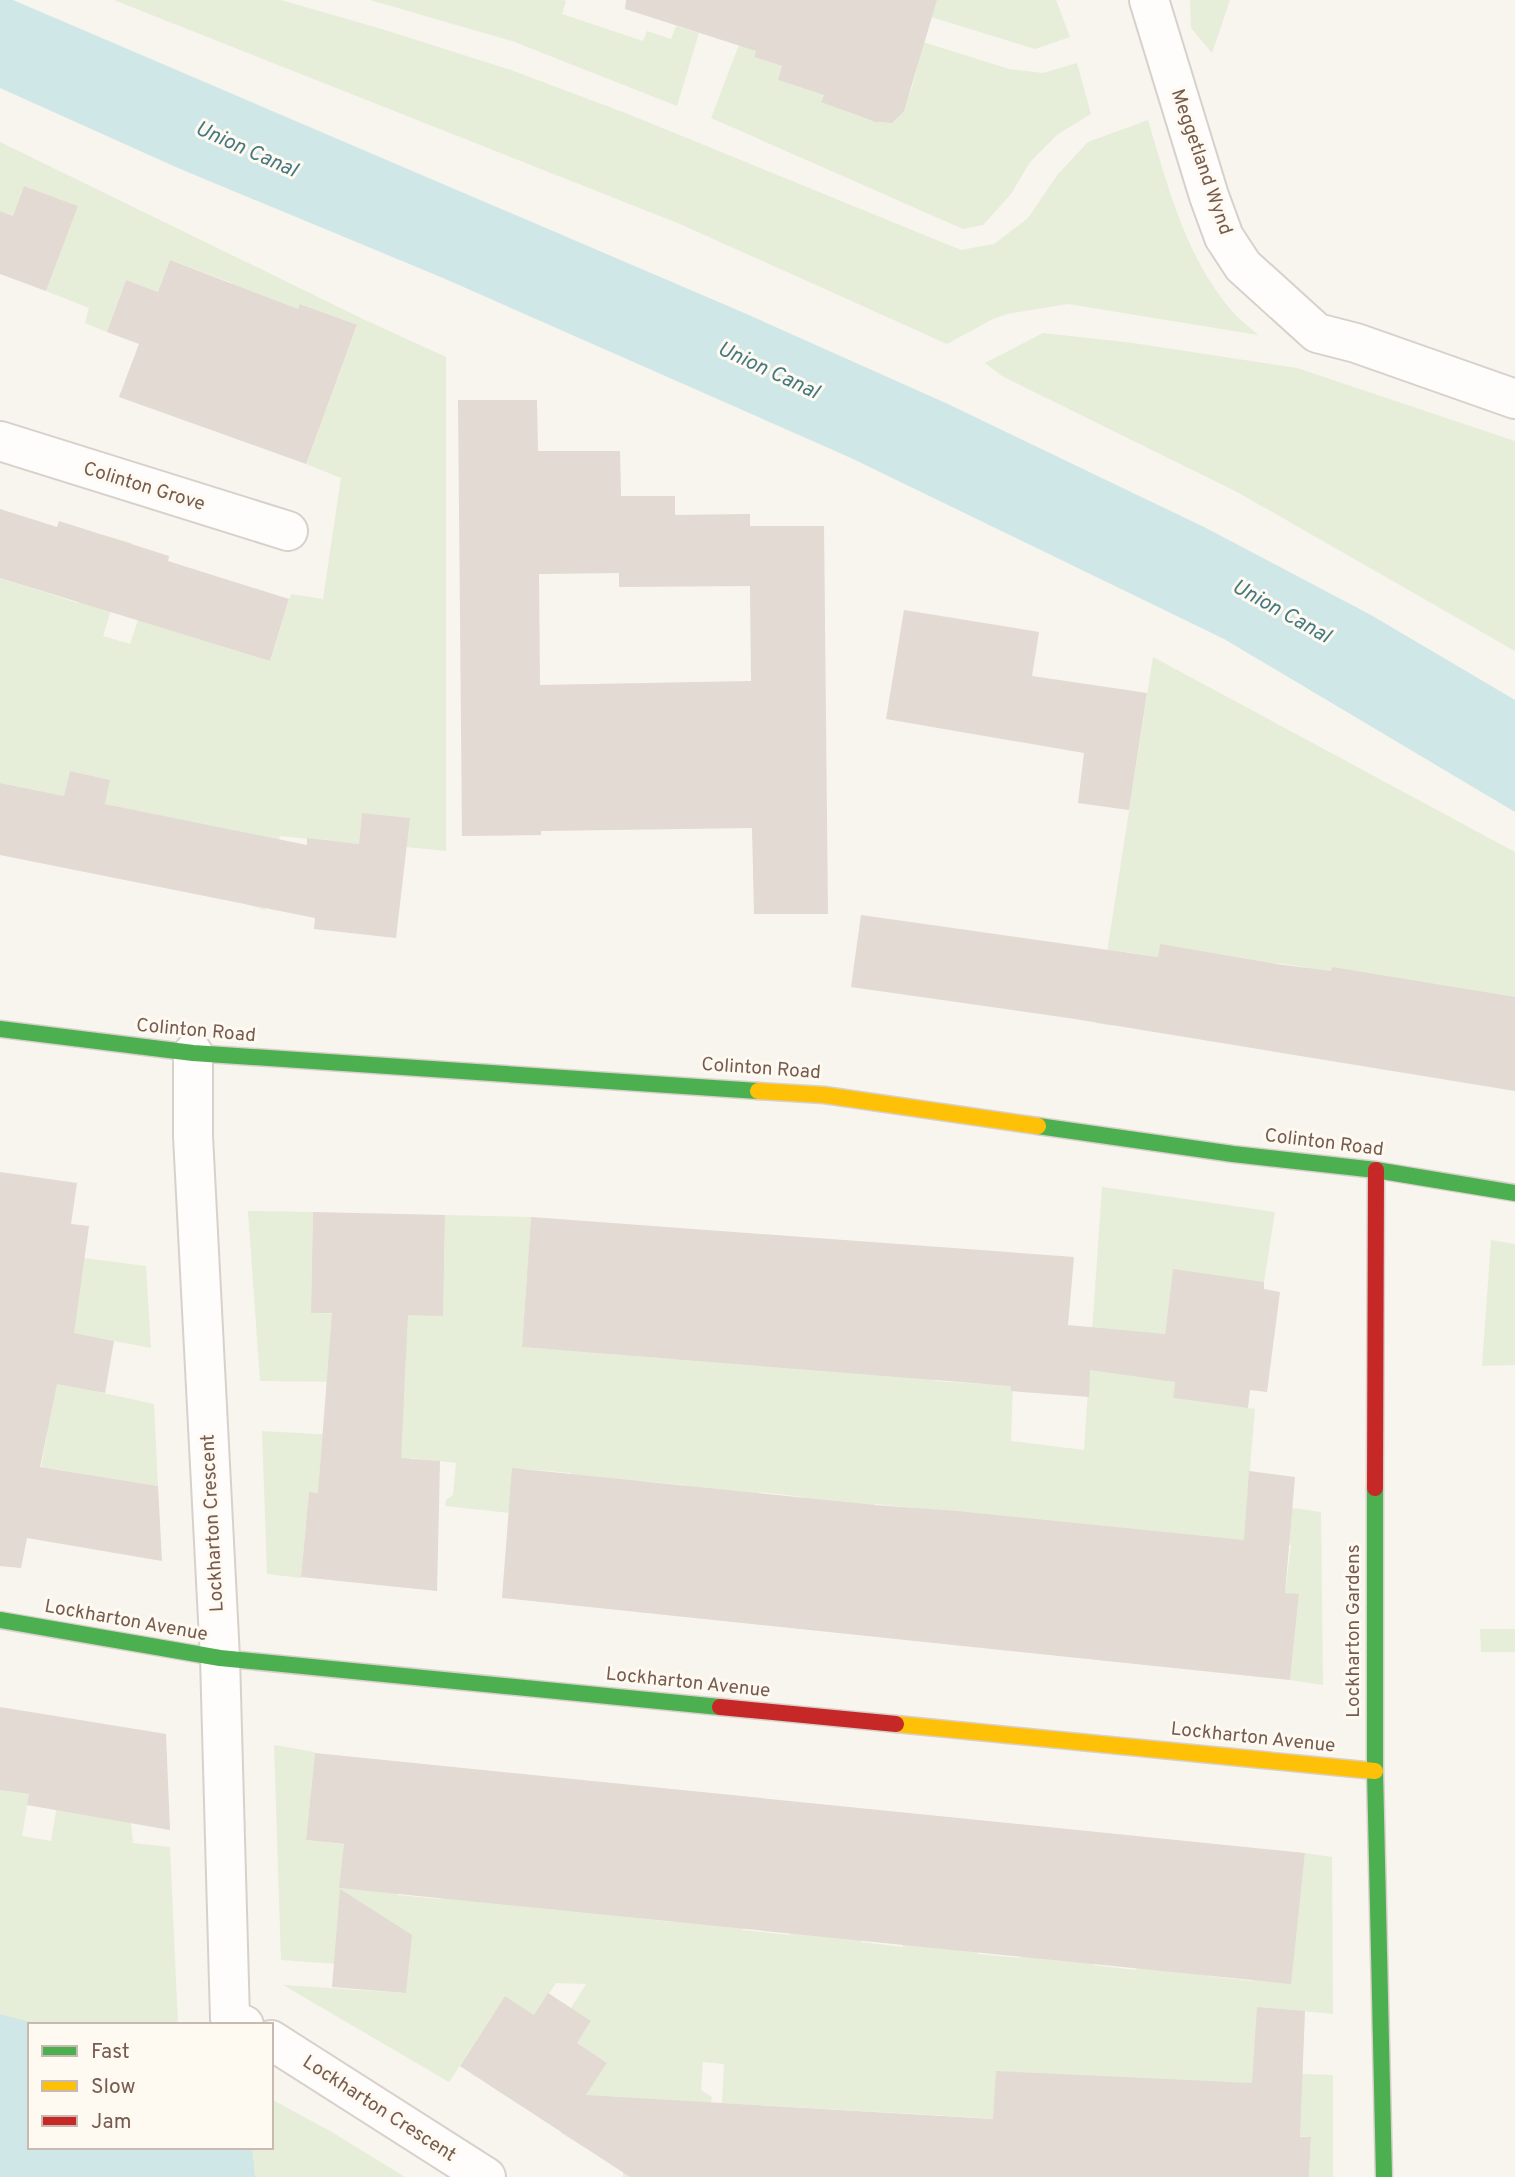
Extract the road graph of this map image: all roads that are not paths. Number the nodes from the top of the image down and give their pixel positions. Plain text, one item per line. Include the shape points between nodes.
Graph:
1 (1149, 0) edge
2 (1515, 399) edge
3 (0, 441) edge
4 (288, 531) dead end
5 (0, 1029) edge
6 (193, 1054) junction
7 (1376, 1170) junction
8 (1515, 1193) edge
9 (0, 1620) edge
10 (220, 1658) junction
11 (1375, 1771) junction
12 (239, 2023) edge
13 (273, 2041) edge
14 (486, 2177) edge
15 (1384, 2177) edge

1 - 2 street, Meggetland Wynd via 1209,196 1224,236 1243,266 1317,333
3 - 4 street, Colinton Grove
5 - 6 street, Colinton Road
6 - 7 street, Colinton Road via 824,1095
6 - 10 street, Lockharton Crescent
7 - 8 street, Colinton Road
7 - 11 street, Lockharton Gardens
9 - 10 street, Lockharton Avenue
10 - 11 street, Lockharton Avenue
10 - 12 street, Lockharton Crescent via 230,2019
11 - 15 street, Lockharton Gardens
13 - 14 street, Lockharton Crescent

